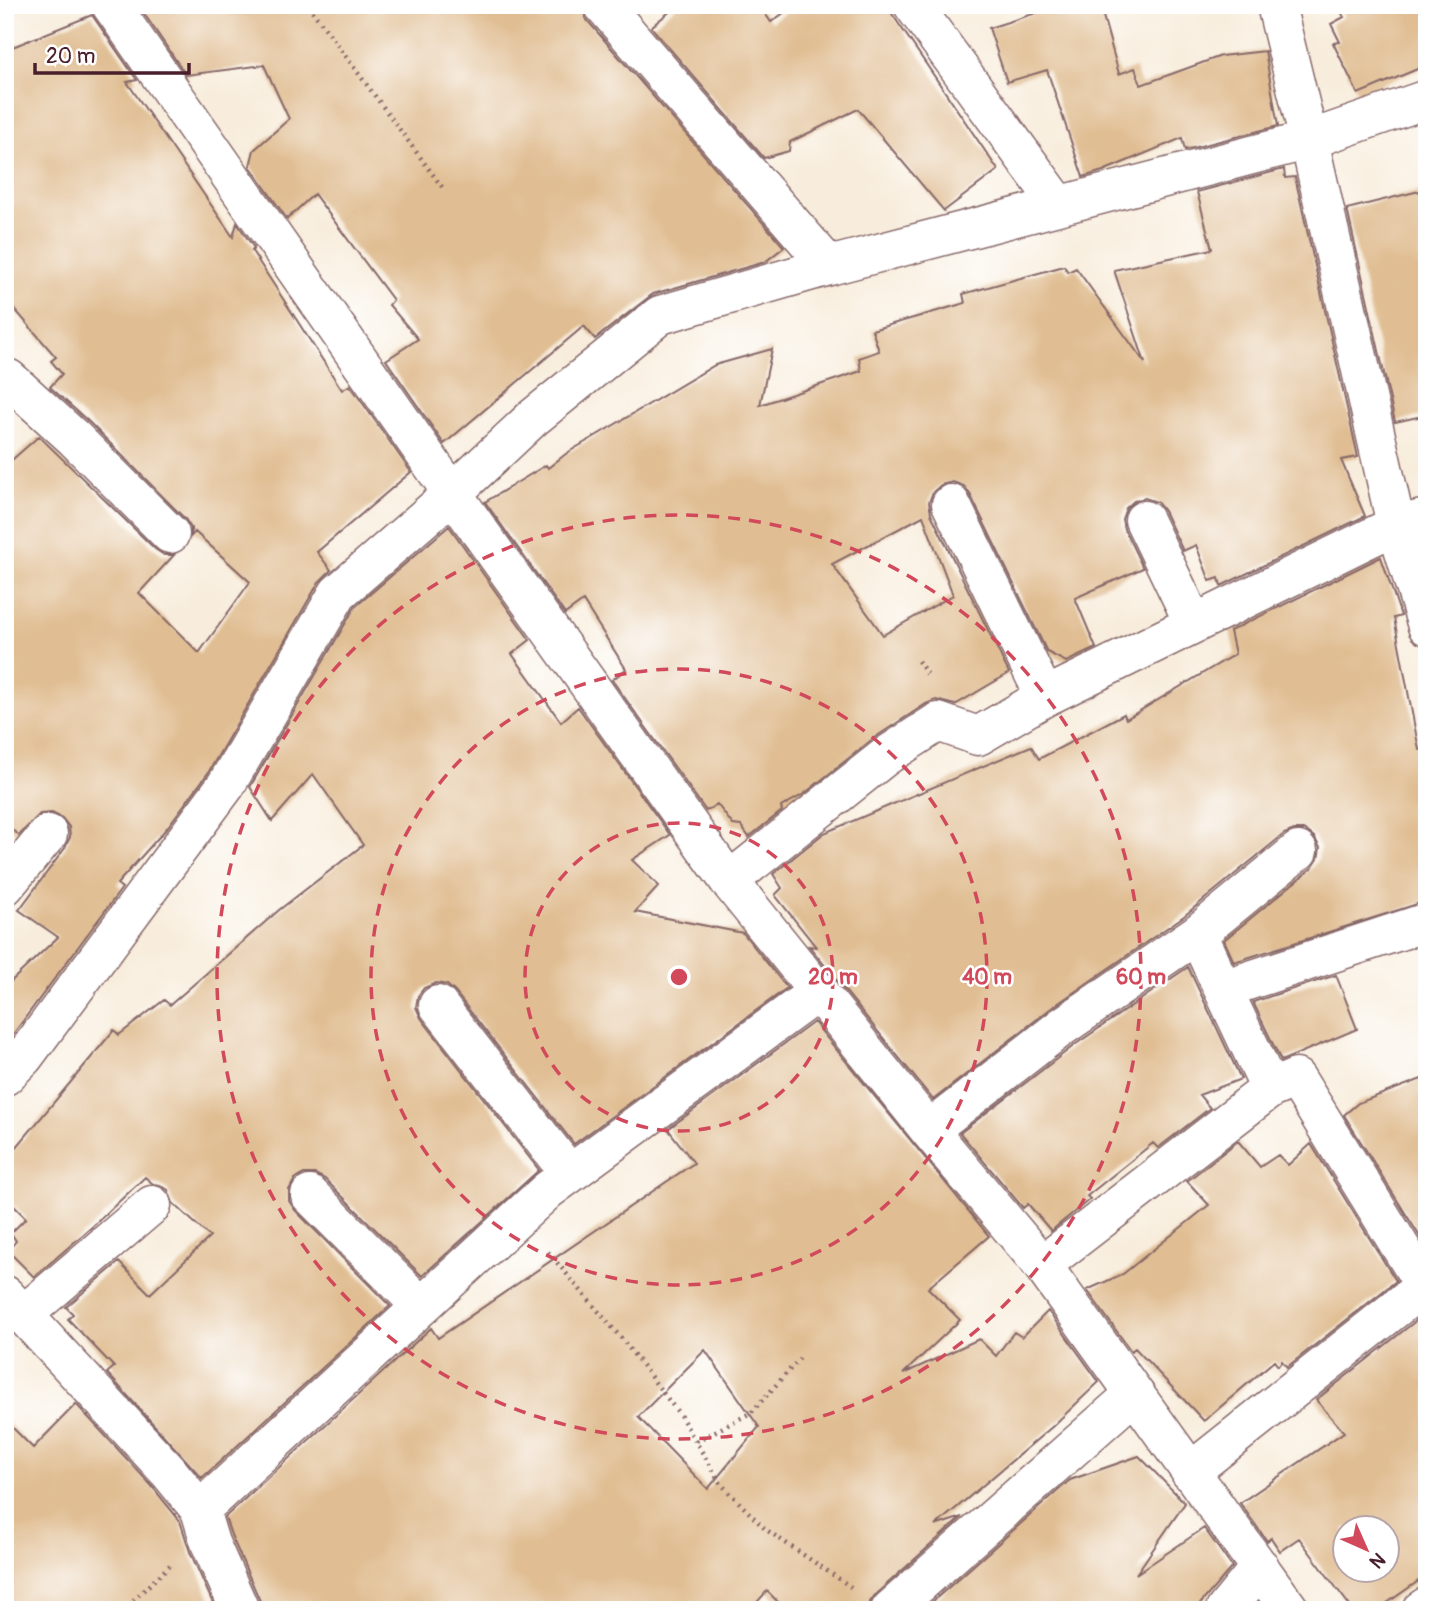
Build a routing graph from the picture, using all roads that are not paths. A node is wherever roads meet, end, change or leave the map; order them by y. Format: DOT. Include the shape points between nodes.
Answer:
graph roads {
  1 [pos="111,5"];
  2 [pos="603,5"];
  3 [pos="913,5"];
  4 [pos="1276,5"];
  5 [pos="1427,99"];
  6 [pos="1310,140"];
  7 [pos="1059,205"];
  8 [pos="829,266"];
  9 [pos="5,380"];
  10 [pos="453,493"];
  11 [pos="951,504"];
  12 [pos="1144,520"];
  13 [pos="1411,522"];
  14 [pos="170,534"];
  15 [pos="1194,624"];
  16 [pos="1427,626"];
  17 [pos="1045,697"];
  18 [pos="48,834"];
  19 [pos="1298,851"];
  20 [pos="729,881"];
  21 [pos="5,886"];
  22 [pos="1427,922"];
  23 [pos="1197,934"];
  24 [pos="1223,989"];
  25 [pos="819,991"];
  26 [pos="438,1005"];
  27 [pos="5,1076"];
  28 [pos="1270,1089"];
  29 [pos="929,1130"];
  30 [pos="569,1173"];
  31 [pos="310,1195"];
  32 [pos="152,1205"];
  33 [pos="1042,1265"];
  34 [pos="1425,1288"];
  35 [pos="15,1305"];
  36 [pos="421,1306"];
  37 [pos="1133,1395"];
  38 [pos="1190,1472"];
  39 [pos="203,1520"];
  40 [pos="1260,1567"];
  41 [pos="1427,1606"];
  42 [pos="240,1610"];
  43 [pos="890,1610"];
  44 [pos="1225,1610"];
  45 [pos="1290,1610"];
  46 [pos="1421,1610"];
  1 -- 10 [label="street"];
  2 -- 8 [label="street"];
  3 -- 7 [label="street"];
  4 -- 6 [label="street"];
  5 -- 6 [label="street"];
  6 -- 7 [label="street"];
  6 -- 13 [label="street"];
  7 -- 8 [label="street"];
  8 -- 10 [label="street" via="660,315 533,418"];
  9 -- 14 [label="street" via="64,430"];
  10 -- 20 [label="street"];
  10 -- 27 [label="street" via="338,593 226,785 24,1057"];
  11 -- 17 [label="street"];
  12 -- 15 [label="street"];
  13 -- 15 [label="street"];
  13 -- 16 [label="street"];
  15 -- 17 [label="street"];
  17 -- 20 [label="street" via="978,736 938,722 886,756"];
  18 -- 21 [label="street"];
  19 -- 23 [label="street"];
  20 -- 25 [label="street"];
  22 -- 24 [label="street"];
  23 -- 24 [label="street"];
  23 -- 29 [label="street" via="1063,1026"];
  24 -- 28 [label="street"];
  25 -- 29 [label="street"];
  25 -- 30 [label="street"];
  26 -- 30 [label="street"];
  28 -- 33 [label="street"];
  28 -- 34 [label="street" via="1296,1078"];
  29 -- 33 [label="street"];
  30 -- 36 [label="street"];
  31 -- 36 [label="street"];
  32 -- 35 [label="street"];
  33 -- 37 [label="street"];
  34 -- 38 [label="street"];
  35 -- 39 [label="street" via="169,1471"];
  36 -- 39 [label="street"];
  37 -- 38 [label="street"];
  37 -- 43 [label="street"];
  38 -- 40 [label="street"];
  39 -- 42 [label="street" via="209,1544"];
  40 -- 44 [label="street"];
  40 -- 45 [label="street"];
  41 -- 46 [label="street"];
}
